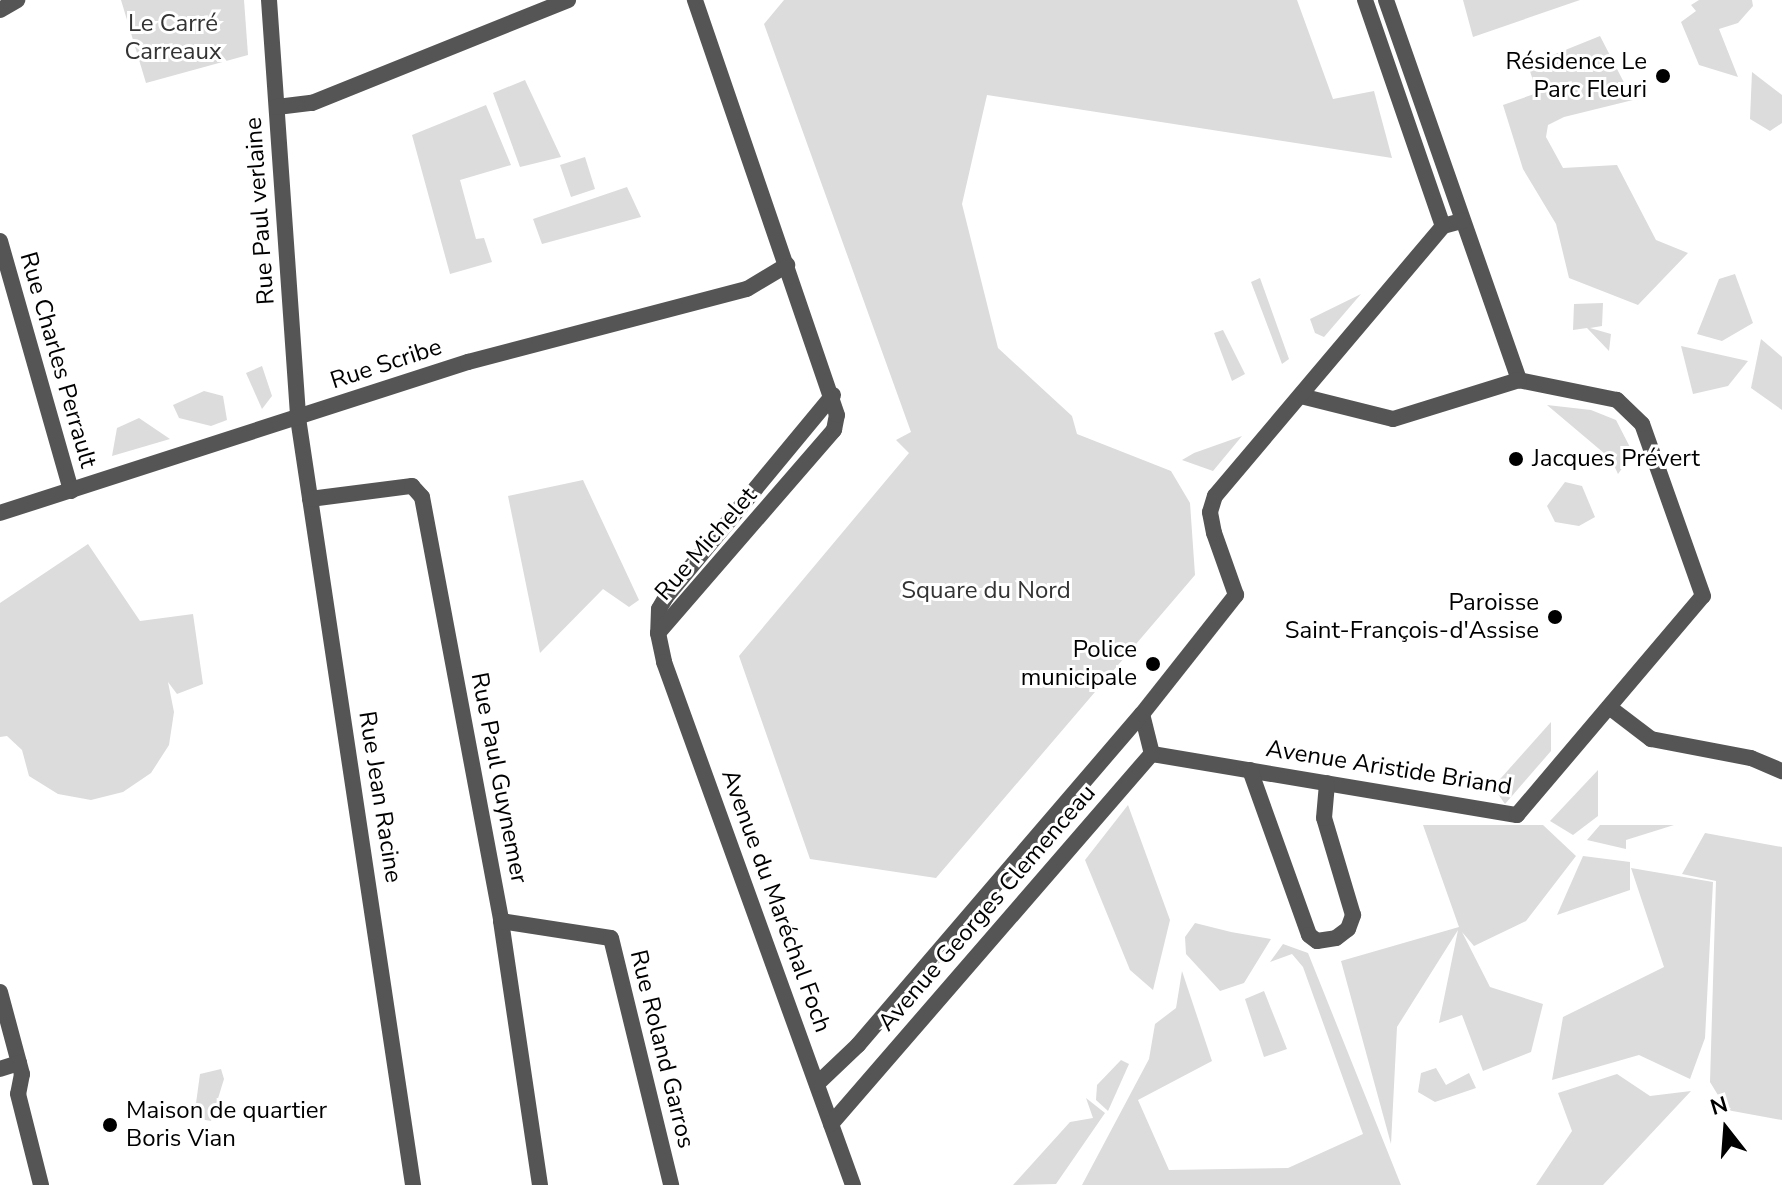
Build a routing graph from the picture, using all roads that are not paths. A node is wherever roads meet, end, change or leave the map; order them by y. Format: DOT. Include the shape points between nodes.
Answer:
graph roads {
  1 [pos="17,0"];
  2 [pos="269,0"];
  3 [pos="568,0"];
  4 [pos="695,0"];
  5 [pos="1365,0"];
  6 [pos="1386,0"];
  7 [pos="0,10"];
  8 [pos="277,107"];
  9 [pos="1462,221"];
  10 [pos="1443,226"];
  11 [pos="0,241"];
  12 [pos="787,265"];
  13 [pos="1519,380"];
  14 [pos="1301,396"];
  15 [pos="298,418"];
  16 [pos="71,491"];
  17 [pos="310,499"];
  18 [pos="0,513"];
  19 [pos="658,633"];
  20 [pos="1609,707"];
  21 [pos="1142,714"];
  22 [pos="1152,754"];
  23 [pos="1782,755"];
  24 [pos="1751,758"];
  25 [pos="1250,770"];
  26 [pos="1782,771"];
  27 [pos="1327,783"];
  28 [pos="501,921"];
  29 [pos="0,992"];
  30 [pos="19,1063"];
  31 [pos="0,1069"];
  32 [pos="817,1084"];
  33 [pos="831,1124"];
  34 [pos="41,1185"];
  35 [pos="413,1185"];
  36 [pos="540,1185"];
  37 [pos="671,1185"];
  38 [pos="853,1185"];
  1 -- 7 [label="street"];
  2 -- 8 [label="street, Rue Paul verlaine"];
  3 -- 8 [label="street" via="312,103"];
  4 -- 12 [label="street, Rue Michelet"];
  5 -- 10 [label="street"];
  6 -- 9 [label="street"];
  8 -- 15 [label="street, Rue Paul verlaine"];
  9 -- 10 [label="street"];
  9 -- 13 [label="street"];
  10 -- 14 [label="street"];
  11 -- 16 [label="street, Rue Charles Perrault"];
  12 -- 15 [label="street, Rue Scribe" via="747,289 468,362"];
  12 -- 19 [label="street, Rue Michelet" via="833,395 834,430"];
  13 -- 14 [label="street" via="1404,418"];
  13 -- 20 [label="street" via="1617,400 1631,409 1642,424 1703,596"];
  14 -- 21 [label="street, Avenue Georges Clemenceau" via="1215,496 1212,522 1236,595"];
  15 -- 16 [label="street, Rue Scribe"];
  15 -- 17 [label="street, Rue Jean Racine"];
  16 -- 18 [label="street, Rue Scribe"];
  17 -- 28 [label="street, Rue Paul Guynemer" via="412,486 422,497"];
  17 -- 35 [label="street, Rue Jean Racine"];
  19 -- 32 [label="street, Avenue du Maréchal Foch"];
  20 -- 24 [label="street" via="1651,739"];
  20 -- 27 [label="street, Avenue Aristide Briand" via="1517,815"];
  21 -- 22 [label="street"];
  21 -- 32 [label="street, Avenue Georges Clemenceau" via="858,1045"];
  22 -- 25 [label="street, Avenue Aristide Briand"];
  22 -- 33 [label="street, Avenue Georges Clemenceau"];
  23 -- 24 [label="street"];
  24 -- 26 [label="street"];
  25 -- 27 [label="street, Avenue Aristide Briand"];
  25 -- 27 [label="street" via="1309,935 1317,941 1336,938 1348,929 1353,915 1324,818"];
  28 -- 36 [label="street, Rue Paul Guynemer"];
  28 -- 37 [label="street, Rue Roland Garros" via="611,938"];
  29 -- 30 [label="street"];
  30 -- 31 [label="street"];
  30 -- 34 [label="street" via="18,1094"];
  32 -- 33 [label="street, Avenue du Maréchal Foch"];
  33 -- 38 [label="street, Avenue du Maréchal Foch"];
}
